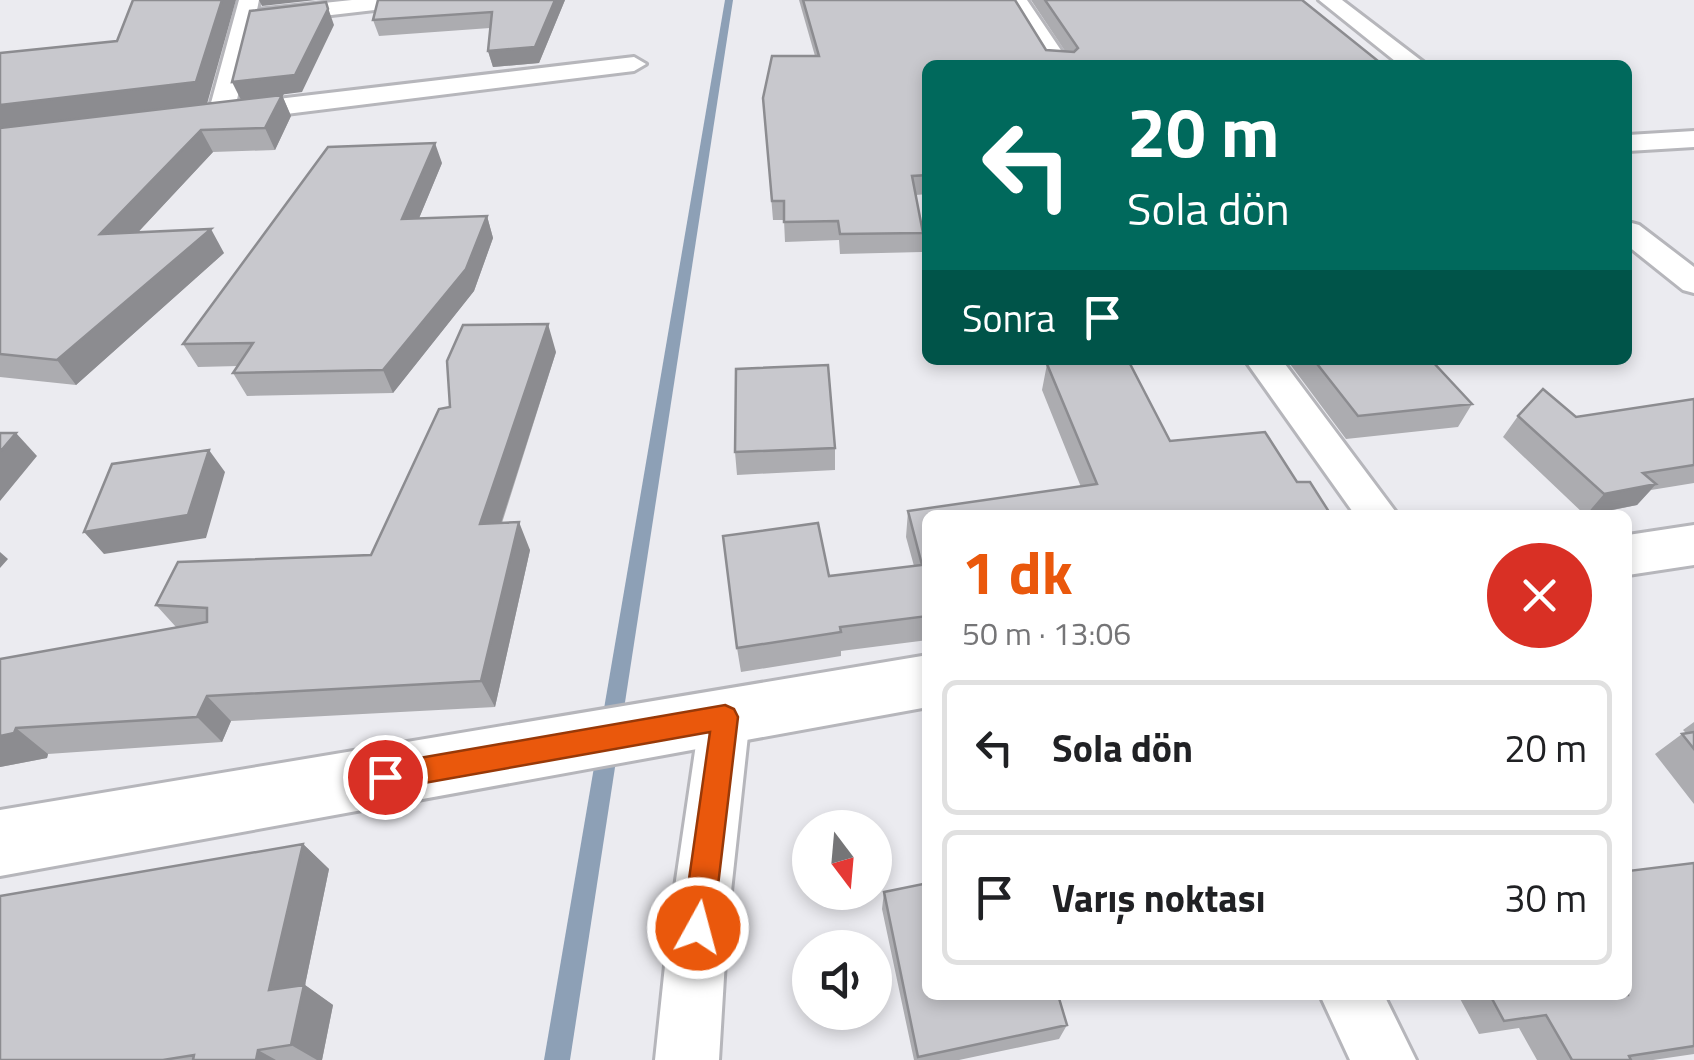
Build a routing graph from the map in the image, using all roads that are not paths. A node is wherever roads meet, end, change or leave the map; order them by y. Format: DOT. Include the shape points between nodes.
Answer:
graph roads {
  1 [pos="409,0"];
  2 [pos="1017,0"];
  3 [pos="1329,0"];
  4 [pos="248,9"];
  5 [pos="1055,60"];
  6 [pos="1408,60"];
  7 [pos="634,64"];
  8 [pos="1694,139"];
  9 [pos="1632,143"];
  10 [pos="1632,234"];
  11 [pos="1694,283"];
  12 [pos="1267,365"];
  13 [pos="1373,510"];
  14 [pos="1694,544"];
  15 [pos="1632,555"];
  16 [pos="922,682"];
  17 [pos="711,721"];
  18 [pos="0,843"];
  19 [pos="1353,1000"];
  20 [pos="687,1060"];
  21 [pos="1384,1060"];
  1 -- 4 [label="street"];
  2 -- 5 [label="street"];
  3 -- 6 [label="street"];
  4 -- 7 [label="street" via="211,115"];
  8 -- 9 [label="street"];
  10 -- 11 [label="street"];
  12 -- 13 [label="street"];
  14 -- 15 [label="street"];
  16 -- 17 [label="street"];
  17 -- 18 [label="street"];
  17 -- 20 [label="street"];
  19 -- 21 [label="street"];
}
